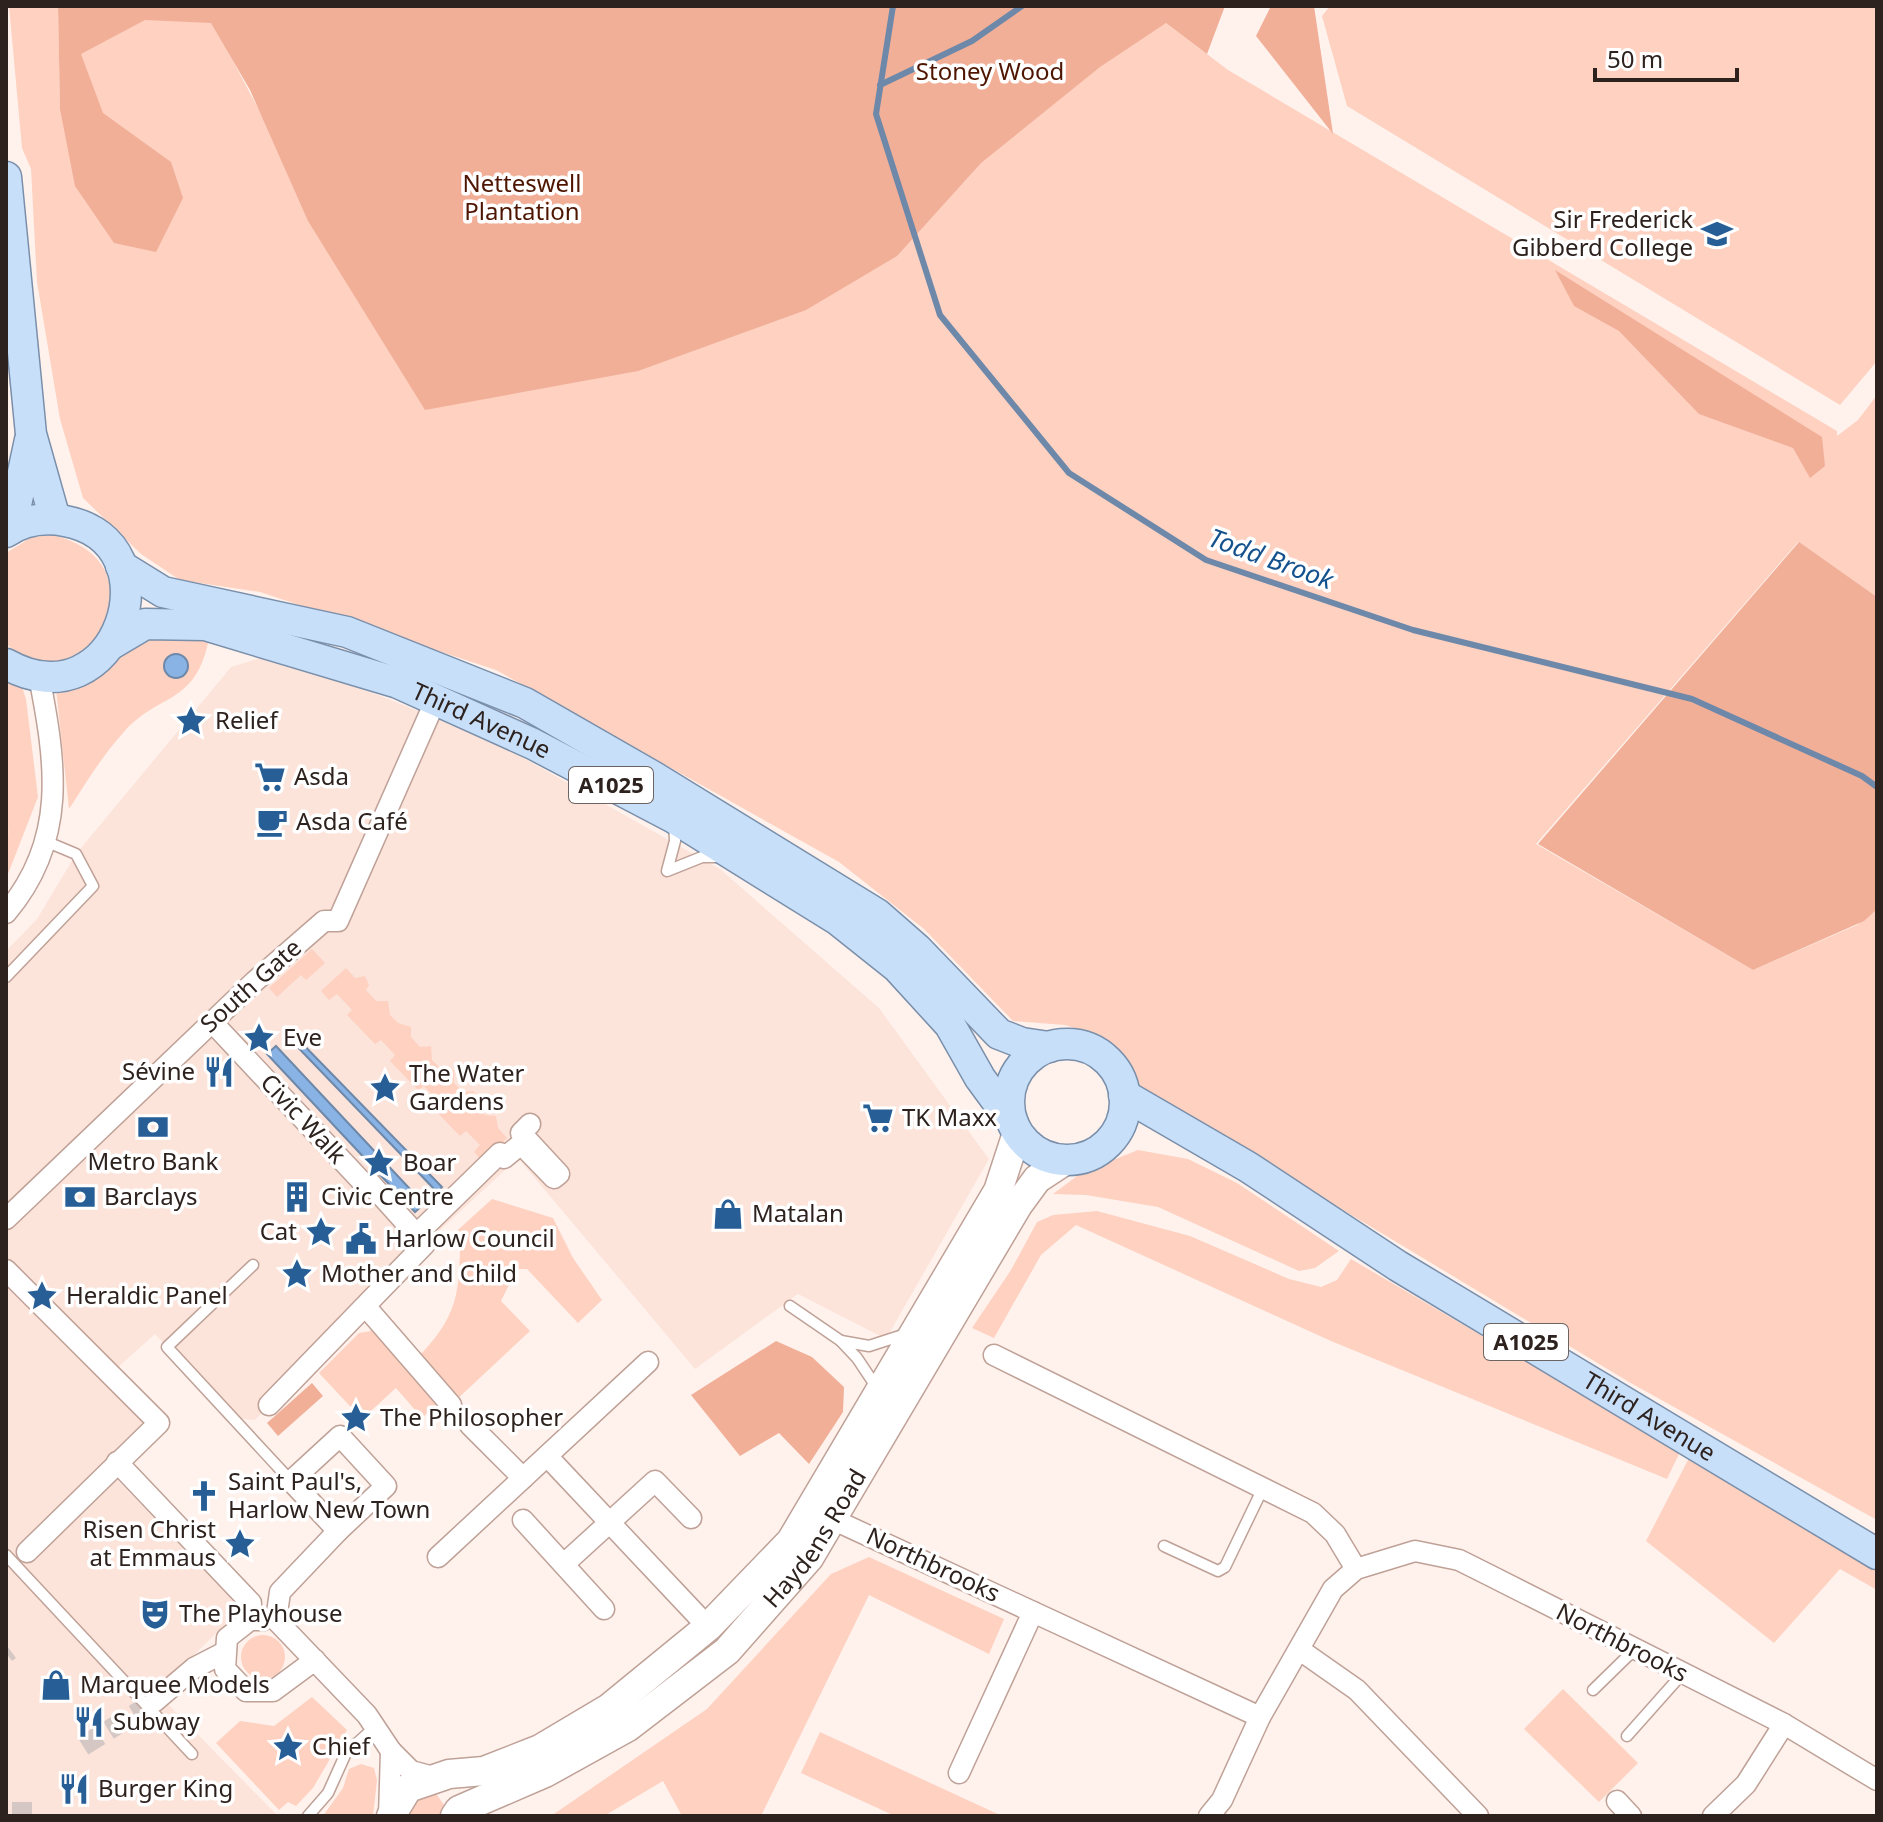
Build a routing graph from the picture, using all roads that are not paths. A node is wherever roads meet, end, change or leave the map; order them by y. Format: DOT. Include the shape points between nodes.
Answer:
graph roads {
  1 [pos="6,177"];
  2 [pos="31,434"];
  3 [pos="55,519"];
  4 [pos="9,530"];
  5 [pos="121,566"];
  6 [pos="113,643"];
  7 [pos="6,664"];
  8 [pos="39,676"];
  9 [pos="430,713"];
  10 [pos="674,818"];
  11 [pos="45,841"];
  12 [pos="738,856"];
  13 [pos="6,913"];
  14 [pos="6,977"];
  15 [pos="212,1022"];
  16 [pos="1049,1047"];
  17 [pos="1124,1095"];
  18 [pos="530,1124"];
  19 [pos="1015,1128"];
  20 [pos="1177,1129"];
  21 [pos="1114,1135"];
  22 [pos="1066,1160"];
  23 [pos="6,1219"];
  24 [pos="421,1239"];
  25 [pos="253,1265"];
  26 [pos="6,1270"];
  27 [pos="790,1306"];
  28 [pos="366,1307"];
  29 [pos="919,1326"];
  30 [pos="841,1341"];
  31 [pos="994,1355"];
  32 [pos="648,1362"];
  33 [pos="888,1398"];
  34 [pos="269,1405"];
  35 [pos="451,1405"];
  36 [pos="470,1425"];
  37 [pos="547,1456"];
  38 [pos="117,1462"];
  39 [pos="523,1478"];
  40 [pos="291,1481"];
  41 [pos="1263,1488"];
  42 [pos="822,1513"];
  43 [pos="691,1518"];
  44 [pos="523,1520"];
  45 [pos="610,1523"];
  46 [pos="338,1531"];
  47 [pos="1164,1546"];
  48 [pos="27,1552"];
  49 [pos="1877,1554"];
  50 [pos="6,1555"];
  51 [pos="438,1557"];
  52 [pos="564,1564"];
  53 [pos="1356,1569"];
  54 [pos="604,1609"];
  55 [pos="1033,1612"];
  56 [pos="250,1620"];
  57 [pos="276,1620"];
  58 [pos="708,1627"];
  59 [pos="1635,1649"];
  60 [pos="1300,1650"];
  61 [pos="225,1652"];
  62 [pos="315,1660"];
  63 [pos="1683,1673"];
  64 [pos="1593,1690"];
  65 [pos="154,1702"];
  66 [pos="1260,1717"];
  67 [pos="1784,1724"];
  68 [pos="375,1727"];
  69 [pos="1627,1736"];
  70 [pos="391,1751"];
  71 [pos="192,1754"];
  72 [pos="959,1773"];
  73 [pos="438,1778"];
  74 [pos="1877,1780"];
  75 [pos="1617,1801"];
  76 [pos="457,1813"];
  77 [pos="308,1816"];
  78 [pos="390,1816"];
  79 [pos="1209,1816"];
  80 [pos="1478,1816"];
  81 [pos="1631,1816"];
  82 [pos="1713,1816"];
  1 -- 2 [label="main road"];
  2 -- 3 [label="main road"];
  2 -- 4 [label="main road"];
  3 -- 4 [label="main road"];
  3 -- 5 [label="main road, Third Avenue" via="87,529"];
  5 -- 6 [label="main road" via="126,612"];
  5 -- 16 [label="main road, Third Avenue / A1025" via="163,592 347,632 525,703 877,914 999,1034"];
  6 -- 8 [label="main road, Third Avenue" via="76,672"];
  6 -- 10 [label="main road, Third Avenue / A1025" via="145,624 205,625 398,683 533,744"];
  7 -- 8 [label="main road"];
  8 -- 11 [label="street" via="54,767 54,808"];
  9 -- 15 [label="street, South Gate" via="338,921 324,921"];
  10 -- 12 [label="main road, Third Avenue / A1025"];
  10 -- 12 [label="lane" via="675,841 667,871 702,857"];
  11 -- 13 [label="street" via="34,870"];
  11 -- 14 [label="lane" via="76,854 93,886"];
  12 -- 19 [label="main road, Third Avenue / A1025" via="838,920 897,967 950,1025"];
  15 -- 23 [label="street, South Gate"];
  15 -- 24 [label="street, Civic Walk"];
  16 -- 17 [label="main road, A1025" via="1066,1044 1098,1053 1120,1079"];
  16 -- 19 [label="main road" via="1019,1069 1011,1086"];
  17 -- 20 [label="main road, Third Avenue / A1025"];
  17 -- 21 [label="main road"];
  18 -- 24 [label="street" via="521,1133 559,1174 554,1178 521,1144 504,1158 500,1153"];
  19 -- 22 [label="main road, A1025" via="1035,1151"];
  19 -- 29 [label="street, Haydens Road" via="998,1191"];
  20 -- 21 [label="main road"];
  20 -- 49 [label="main road, Third Avenue / A1025" via="1248,1167 1398,1266"];
  21 -- 22 [label="main road" via="1085,1158"];
  22 -- 33 [label="street, Haydens Road" via="1037,1179"];
  24 -- 28 [label="street"];
  25 -- 40 [label="lane" via="167,1347"];
  26 -- 38 [label="street" via="159,1423"];
  27 -- 30 [label="lane"];
  28 -- 34 [label="street"];
  28 -- 35 [label="street"];
  29 -- 30 [label="lane" via="869,1346"];
  29 -- 33 [label="street, Haydens Road"];
  30 -- 33 [label="lane"];
  31 -- 41 [label="street"];
  32 -- 37 [label="street"];
  33 -- 42 [label="street, Haydens Road"];
  36 -- 39 [label="street"];
  37 -- 39 [label="street"];
  37 -- 45 [label="street"];
  38 -- 48 [label="street"];
  38 -- 56 [label="street" via="251,1603"];
  39 -- 51 [label="street"];
  40 -- 46 [label="street"];
  40 -- 46 [label="street" via="340,1436 386,1486"];
  41 -- 47 [label="lane" via="1225,1567 1218,1571"];
  41 -- 53 [label="street" via="1313,1513 1335,1534"];
  42 -- 55 [label="street, Northbrooks"];
  42 -- 58 [label="street, Haydens Road"];
  42 -- 76 [label="street, Haydens Road" via="809,1558 727,1651 628,1727"];
  43 -- 45 [label="street" via="655,1481"];
  44 -- 52 [label="street"];
  45 -- 52 [label="street"];
  45 -- 58 [label="street"];
  46 -- 57 [label="street" via="280,1592"];
  50 -- 71 [label="lane"];
  52 -- 54 [label="street"];
  53 -- 59 [label="street, Northbrooks" via="1415,1551 1459,1560"];
  53 -- 60 [label="street, Northbrooks" via="1333,1589"];
  55 -- 66 [label="street, Northbrooks"];
  55 -- 72 [label="street"];
  56 -- 57 [label="street"];
  56 -- 61 [label="street" via="227,1638"];
  57 -- 62 [label="street"];
  58 -- 73 [label="street, Haydens Road" via="609,1708 540,1749 484,1771"];
  59 -- 63 [label="street, Northbrooks"];
  59 -- 64 [label="lane"];
  60 -- 66 [label="street, Northbrooks"];
  60 -- 80 [label="street" via="1357,1690"];
  61 -- 62 [label="street" via="225,1669 246,1691 273,1691"];
  61 -- 65 [label="street" via="194,1668"];
  62 -- 68 [label="street"];
  63 -- 67 [label="street, Northbrooks"];
  63 -- 69 [label="lane"];
  66 -- 79 [label="street, Northbrooks" via="1222,1800"];
  67 -- 74 [label="street, Northbrooks"];
  67 -- 82 [label="street" via="1746,1784"];
  68 -- 70 [label="street"];
  68 -- 77 [label="lane" via="346,1753 328,1793"];
  70 -- 73 [label="street" via="411,1771"];
  70 -- 78 [label="street"];
  73 -- 76 [label="street, Haydens Road" via="452,1791"];
  73 -- 78 [label="street, Haydens Road" via="408,1788"];
  75 -- 81 [label="street"];
}
